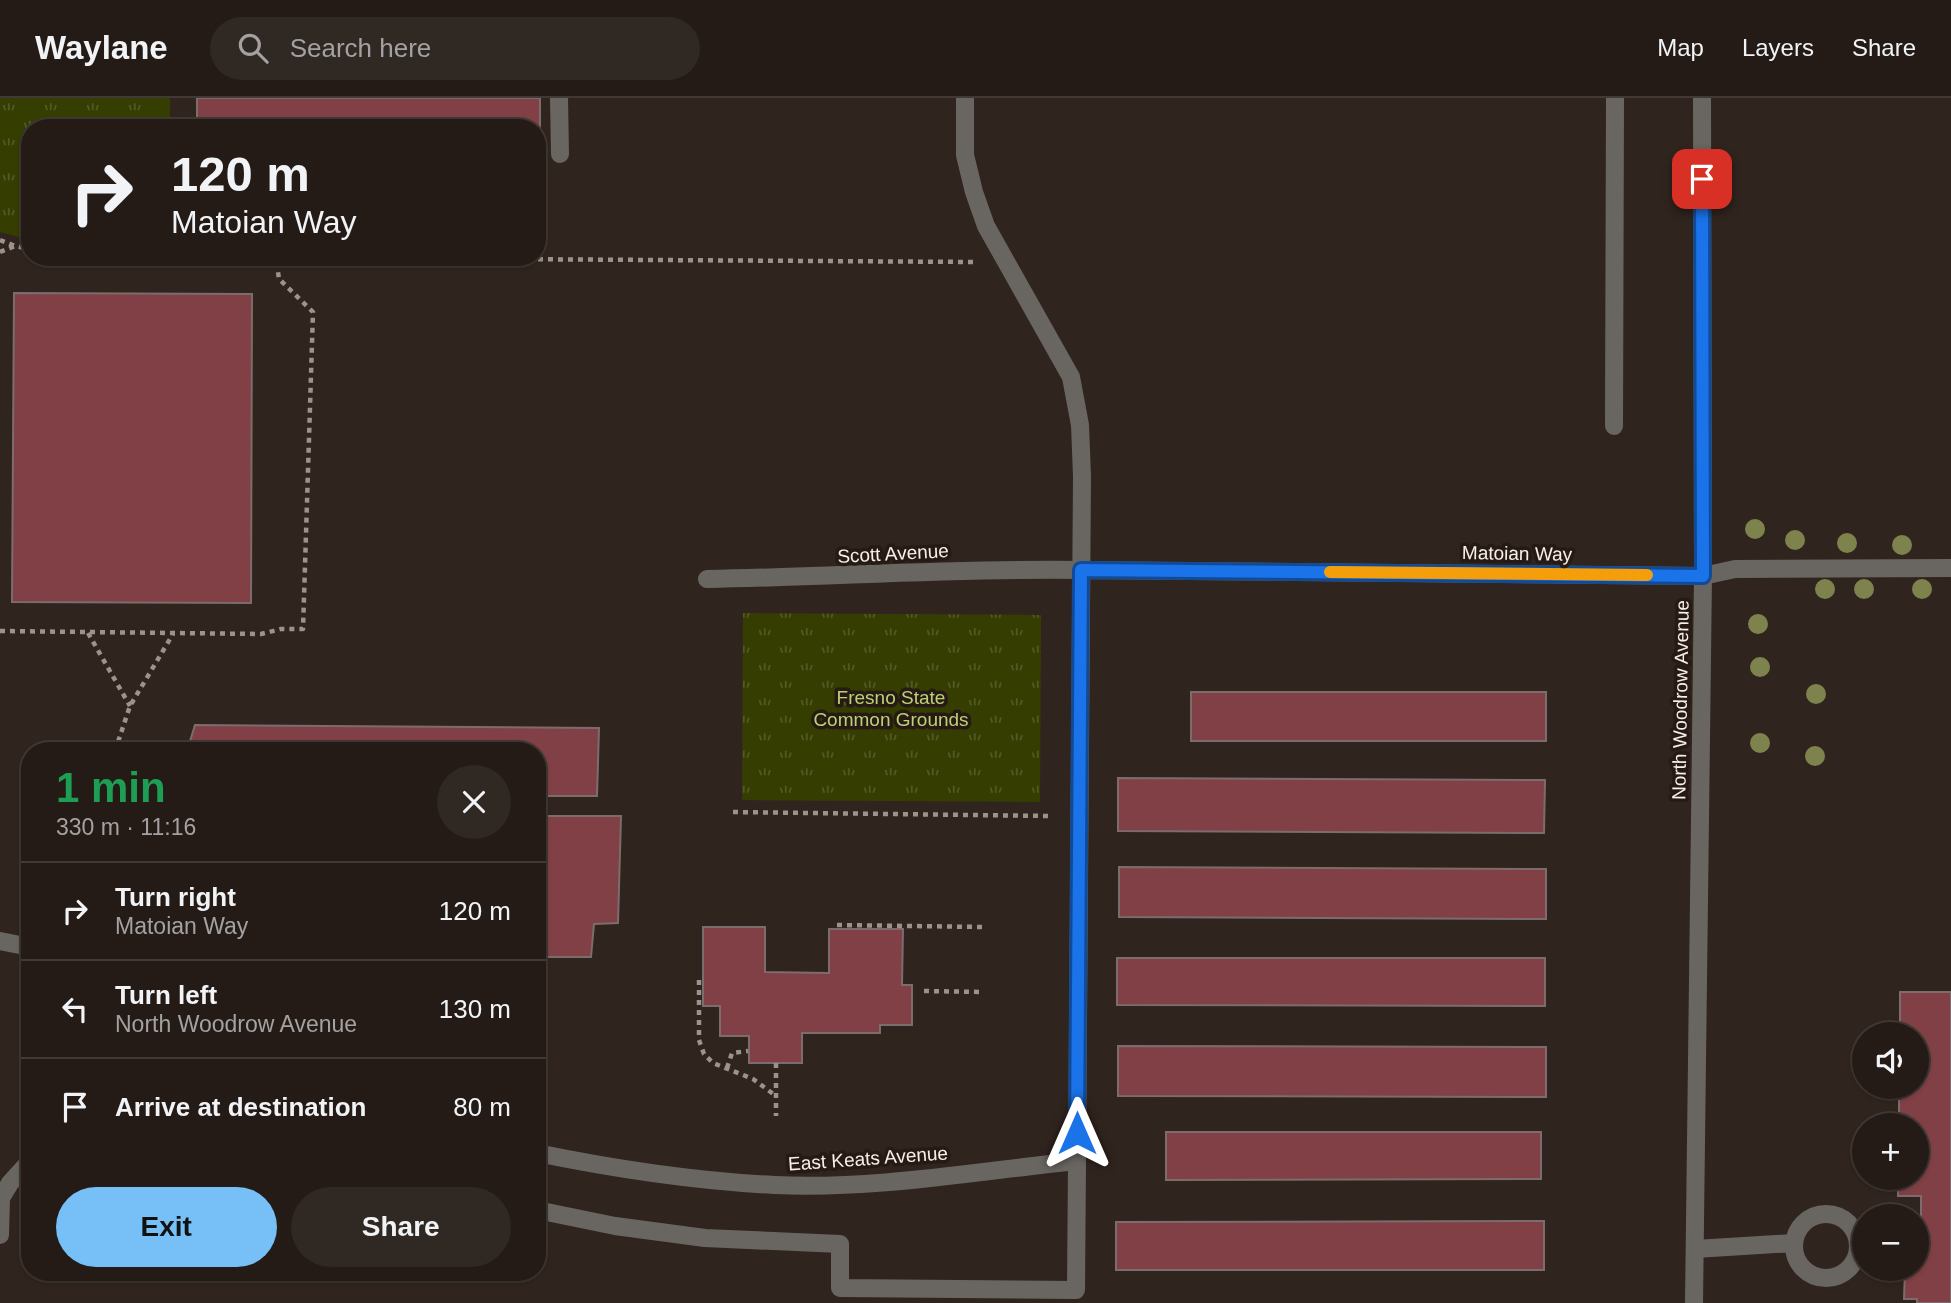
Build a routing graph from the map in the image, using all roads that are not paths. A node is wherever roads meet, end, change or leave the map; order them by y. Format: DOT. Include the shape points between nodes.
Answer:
graph roads {
  1 [pos="559,98"];
  2 [pos="965,98"];
  3 [pos="1615,98"];
  4 [pos="1702,98"];
  5 [pos="560,154"];
  6 [pos="1614,426"];
  7 [pos="1951,568"];
  8 [pos="1081,570"];
  9 [pos="1703,576"];
  10 [pos="707,579"];
  11 [pos="0,941"];
  12 [pos="21,945"];
  13 [pos="546,1155"];
  14 [pos="1077,1161"];
  15 [pos="21,1171"];
  16 [pos="546,1212"];
  17 [pos="0,1235"];
  18 [pos="1794,1243"];
  19 [pos="1695,1249"];
  20 [pos="1694,1303"];
  1 -- 5 [label="street"];
  2 -- 8 [label="street" via="965,155 986,226 1064,362 1076,395 1082,476"];
  3 -- 6 [label="street"];
  4 -- 9 [label="street, North Woodrow Avenue"];
  7 -- 9 [label="street, Matoian Way" via="1735,569"];
  8 -- 9 [label="street, Matoian Way"];
  8 -- 10 [label="street, Scott Avenue" via="976,569"];
  8 -- 14 [label="street"];
  9 -- 19 [label="street, North Woodrow Avenue"];
  11 -- 12 [label="street"];
  13 -- 14 [label="street, East Keats Avenue" via="611,1168 776,1185 850,1184"];
  14 -- 16 [label="street" via="1076,1290 840,1288 840,1244 705,1238"];
  15 -- 17 [label="street" via="1,1198"];
  18 -- 19 [label="street"];
  19 -- 20 [label="street, North Woodrow Avenue"];
}
